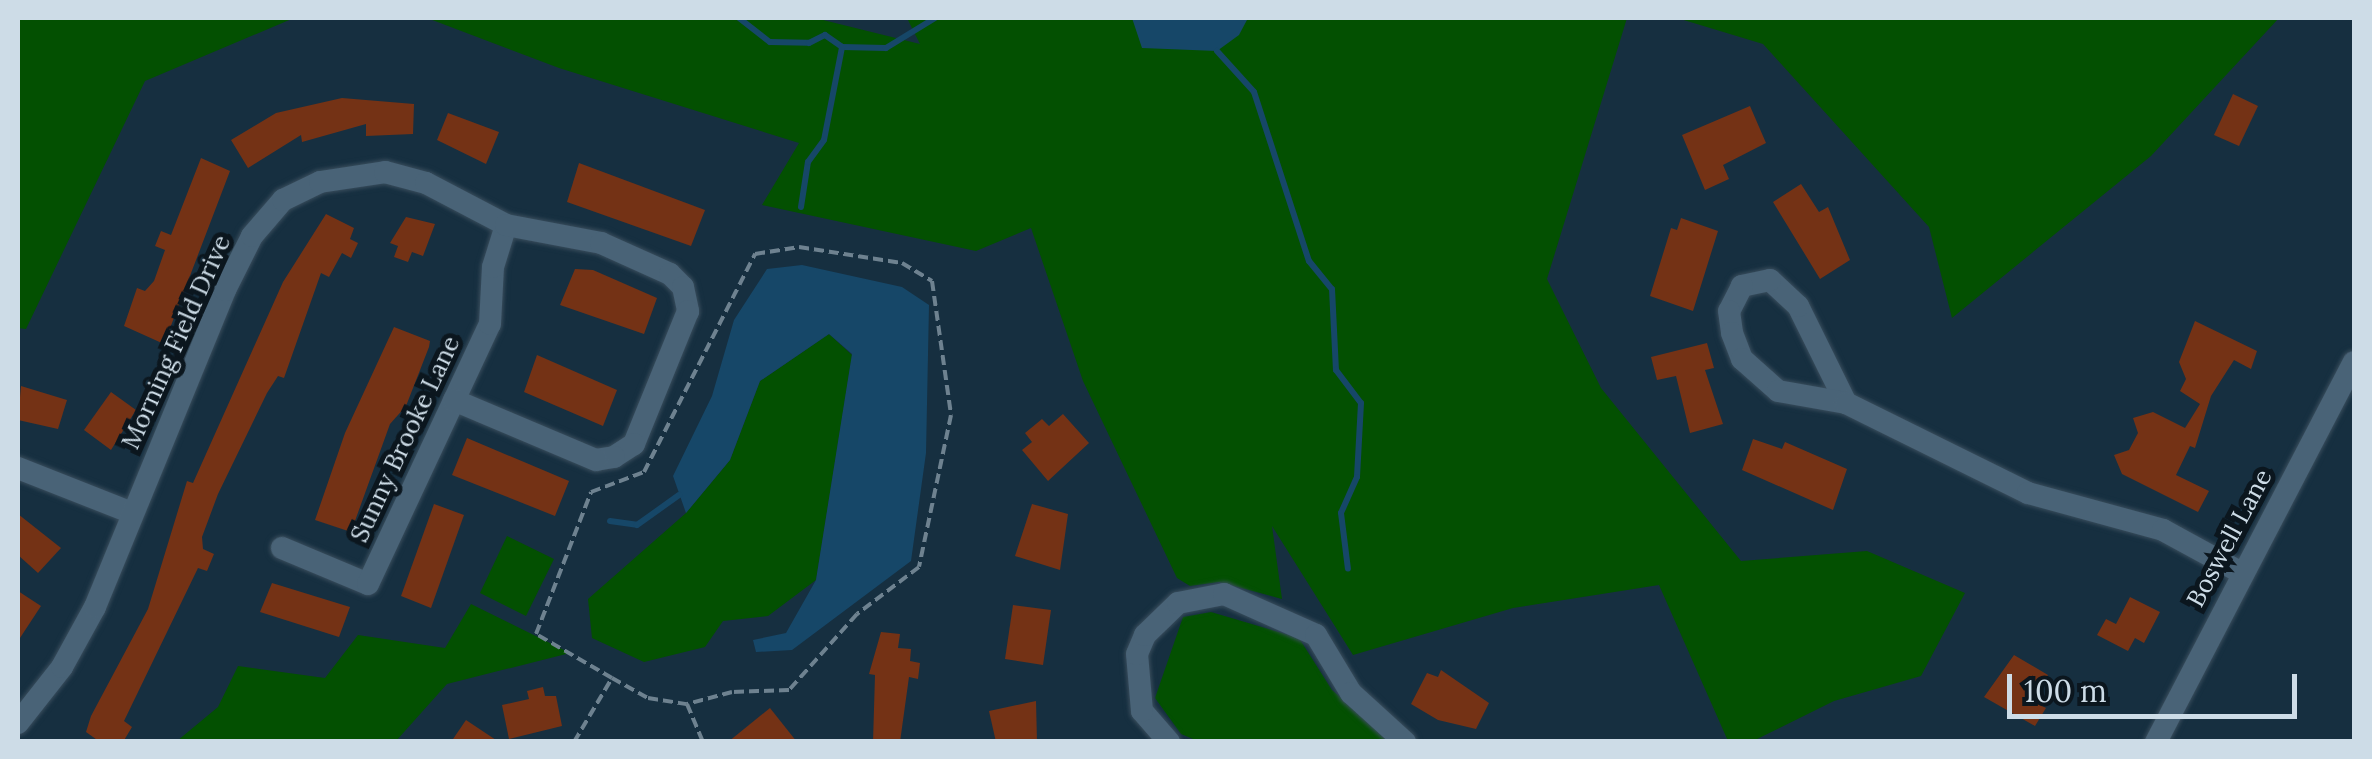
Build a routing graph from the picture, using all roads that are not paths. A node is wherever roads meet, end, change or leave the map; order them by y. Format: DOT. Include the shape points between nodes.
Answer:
graph roads {
  1 [pos="506,225"];
  2 [pos="2354,362"];
  3 [pos="454,400"];
  4 [pos="1846,404"];
  5 [pos="18,468"];
  6 [pos="132,513"];
  7 [pos="282,548"];
  8 [pos="2242,573"];
  9 [pos="18,723"];
  10 [pos="1169,742"];
  11 [pos="1405,742"];
  12 [pos="2156,742"];
  1 -- 3 [label="street, Sunny Brooke Lane" via="493,267 490,324"];
  1 -- 3 [label="street, Morning Field Drive" via="601,243 670,274 683,287 688,311 634,444 614,456 596,460"];
  1 -- 6 [label="street, Morning Field Drive" via="426,183 385,172 320,182 283,200 252,236 225,290"];
  2 -- 8 [label="street, Boswell Lane"];
  3 -- 7 [label="street, Sunny Brooke Lane" via="368,584"];
  4 -- 4 [label="street" via="1778,391 1757,377 1732,333 1728,311 1742,286 1770,280 1798,306"];
  4 -- 8 [label="street" via="2028,493 2164,530"];
  5 -- 6 [label="street"];
  6 -- 9 [label="street, Morning Field Drive" via="62,667"];
  8 -- 12 [label="street, Boswell Lane"];
  10 -- 11 [label="street" via="1142,710 1137,654 1144,635 1178,603 1224,594 1316,635 1351,693"];
}
